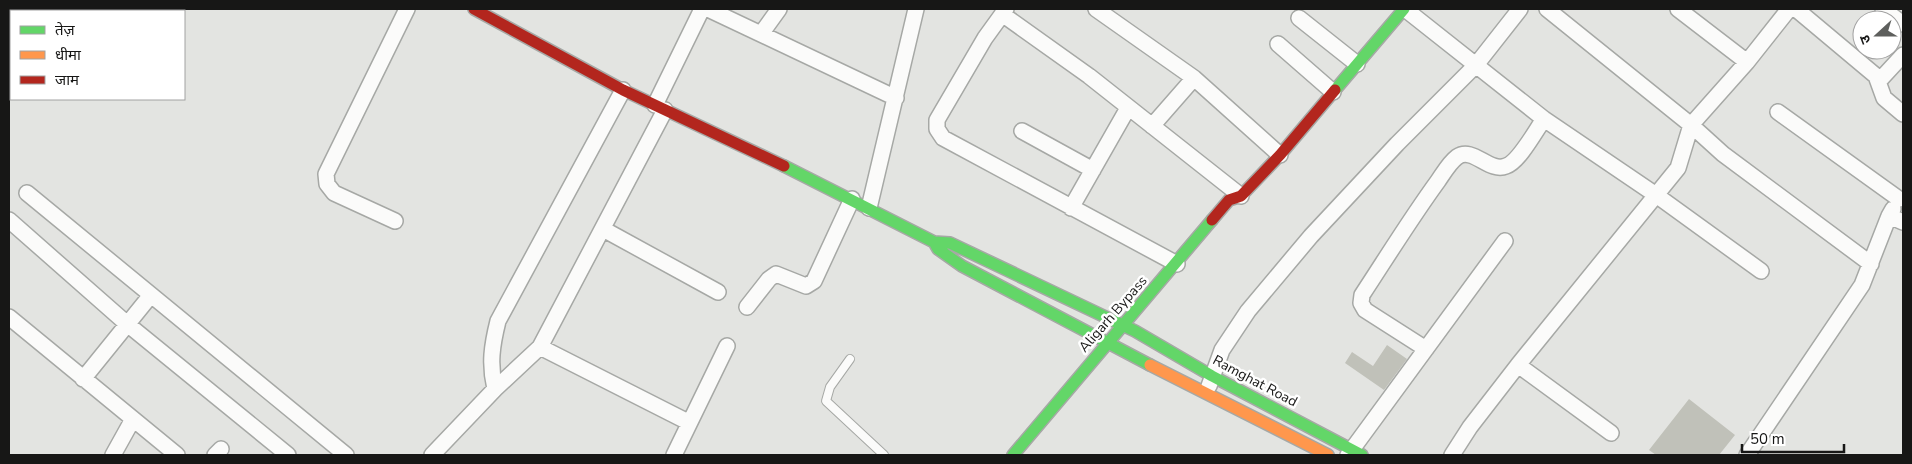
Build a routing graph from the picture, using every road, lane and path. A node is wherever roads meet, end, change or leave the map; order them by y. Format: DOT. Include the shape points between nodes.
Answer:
graph roads {
  1 [pos="407,9"];
  2 [pos="474,9"];
  3 [pos="702,9"];
  4 [pos="708,9"];
  5 [pos="779,9"];
  6 [pos="1096,9"];
  7 [pos="1520,9"];
  8 [pos="1547,9"];
  9 [pos="1678,9"];
  10 [pos="1789,9"];
  11 [pos="1796,9"];
  12 [pos="1883,9"];
  13 [pos="911,11"];
  14 [pos="1004,12"];
  15 [pos="1412,15"];
  16 [pos="1299,18"];
  17 [pos="1903,24"];
  18 [pos="761,34"];
  19 [pos="1278,44"];
  20 [pos="1903,54"];
  21 [pos="1747,62"];
  22 [pos="1357,64"];
  23 [pos="1476,65"];
  24 [pos="1194,78"];
  25 [pos="1879,81"];
  26 [pos="623,90"];
  27 [pos="1333,92"];
  28 [pos="896,98"];
  29 [pos="660,108"];
  30 [pos="1128,108"];
  31 [pos="1778,112"];
  32 [pos="1903,114"];
  33 [pos="1544,119"];
  34 [pos="1691,125"];
  35 [pos="1152,126"];
  36 [pos="1022,131"];
  37 [pos="1280,155"];
  38 [pos="1093,170"];
  39 [pos="27,194"];
  40 [pos="1656,195"];
  41 [pos="1901,196"];
  42 [pos="852,199"];
  43 [pos="1240,201"];
  44 [pos="869,208"];
  45 [pos="1072,208"];
  46 [pos="1889,216"];
  47 [pos="9,220"];
  48 [pos="395,220"];
  49 [pos="1903,222"];
  50 [pos="604,229"];
  51 [pos="1505,241"];
  52 [pos="934,242"];
  53 [pos="1871,264"];
  54 [pos="1183,268"];
  55 [pos="1761,271"];
  56 [pos="718,292"];
  57 [pos="151,295"];
  58 [pos="746,307"];
  59 [pos="9,317"];
  60 [pos="126,323"];
  61 [pos="1123,325"];
  62 [pos="1138,327"];
  63 [pos="1108,341"];
  64 [pos="726,346"];
  65 [pos="540,347"];
  66 [pos="1120,347"];
  67 [pos="1426,349"];
  68 [pos="850,359"];
  69 [pos="1518,365"];
  70 [pos="1096,376"];
  71 [pos="1212,376"];
  72 [pos="83,379"];
  73 [pos="495,389"];
  74 [pos="1205,394"];
  75 [pos="133,419"];
  76 [pos="688,422"];
  77 [pos="1611,433"];
  78 [pos="1354,453"];
  79 [pos="112,455"];
  80 [pos="177,455"];
  81 [pos="288,455"];
  82 [pos="346,455"];
  83 [pos="432,455"];
  84 [pos="674,455"];
  85 [pos="884,455"];
  86 [pos="1013,455"];
  87 [pos="1328,455"];
  88 [pos="1452,455"];
  89 [pos="1747,455"];
  1 -- 48 [label="street" via="326,174 327,184 334,193"];
  2 -- 26 [label="main road"];
  3 -- 29 [label="street"];
  4 -- 18 [label="street"];
  5 -- 18 [label="street"];
  6 -- 24 [label="street"];
  7 -- 23 [label="street"];
  8 -- 34 [label="street"];
  9 -- 21 [label="street"];
  10 -- 21 [label="street"];
  11 -- 25 [label="street"];
  12 -- 17 [label="street"];
  13 -- 28 [label="street"];
  14 -- 30 [label="street"];
  14 -- 45 [label="street" via="937,120 937,129 943,138"];
  15 -- 22 [label="main road, Aligarh Bypass"];
  15 -- 23 [label="street"];
  16 -- 22 [label="street"];
  18 -- 28 [label="street"];
  19 -- 27 [label="street"];
  20 -- 25 [label="street"];
  21 -- 34 [label="street"];
  22 -- 27 [label="main road, Aligarh Bypass"];
  23 -- 33 [label="street"];
  23 -- 71 [label="street" via="1396,144 1311,236 1248,311 1222,350"];
  24 -- 35 [label="street"];
  24 -- 37 [label="street"];
  25 -- 32 [label="street" via="1884,98"];
  26 -- 29 [label="main road"];
  26 -- 73 [label="street" via="498,321 492,348 491,372"];
  27 -- 37 [label="main road, Aligarh Bypass"];
  28 -- 44 [label="street"];
  29 -- 42 [label="main road"];
  29 -- 50 [label="street"];
  30 -- 35 [label="street"];
  30 -- 38 [label="street"];
  31 -- 41 [label="street"];
  33 -- 40 [label="street"];
  33 -- 67 [label="street" via="1514,161 1506,167 1496,167 1470,155 1456,158 1362,295 1361,303 1365,310"];
  34 -- 40 [label="street" via="1678,168"];
  34 -- 53 [label="street" via="1723,154"];
  35 -- 43 [label="street"];
  36 -- 38 [label="street"];
  37 -- 43 [label="main road, Aligarh Bypass"];
  38 -- 45 [label="street"];
  39 -- 57 [label="street"];
  40 -- 55 [label="street"];
  40 -- 69 [label="street"];
  41 -- 46 [label="street"];
  42 -- 44 [label="main road"];
  42 -- 58 [label="street" via="814,281 806,286 776,274"];
  43 -- 54 [label="main road, Aligarh Bypass" via="1229,200"];
  44 -- 52 [label="main road"];
  45 -- 54 [label="street"];
  46 -- 49 [label="street"];
  46 -- 53 [label="street"];
  47 -- 60 [label="street"];
  50 -- 56 [label="street"];
  50 -- 65 [label="street"];
  51 -- 67 [label="street"];
  52 -- 61 [label="main road, Ramghat Road" via="942,241 964,249"];
  52 -- 63 [label="main road" via="938,249 962,266"];
  53 -- 89 [label="street" via="1862,285"];
  54 -- 61 [label="main road, Aligarh Bypass"];
  57 -- 60 [label="street"];
  57 -- 82 [label="street"];
  59 -- 72 [label="street"];
  60 -- 72 [label="street"];
  60 -- 81 [label="street"];
  61 -- 62 [label="main road, Ramghat Road"];
  61 -- 63 [label="main road, Aligarh Bypass"];
  62 -- 66 [label="main road, Aligarh Bypass"];
  62 -- 71 [label="main road, Ramghat Road"];
  63 -- 66 [label="main road"];
  63 -- 86 [label="main road, Aligarh Bypass"];
  64 -- 76 [label="street"];
  65 -- 73 [label="street"];
  65 -- 76 [label="street"];
  66 -- 70 [label="main road, Aligarh Bypass"];
  66 -- 74 [label="main road"];
  67 -- 78 [label="street"];
  68 -- 85 [label="lane" via="830,387 826,401"];
  69 -- 77 [label="street"];
  69 -- 88 [label="street"];
  71 -- 74 [label="street"];
  71 -- 78 [label="main road, Ramghat Road"];
  72 -- 75 [label="street"];
  73 -- 83 [label="street"];
  74 -- 87 [label="main road" via="1304,447"];
  75 -- 79 [label="street"];
  75 -- 80 [label="street"];
  76 -- 84 [label="street"];
}
